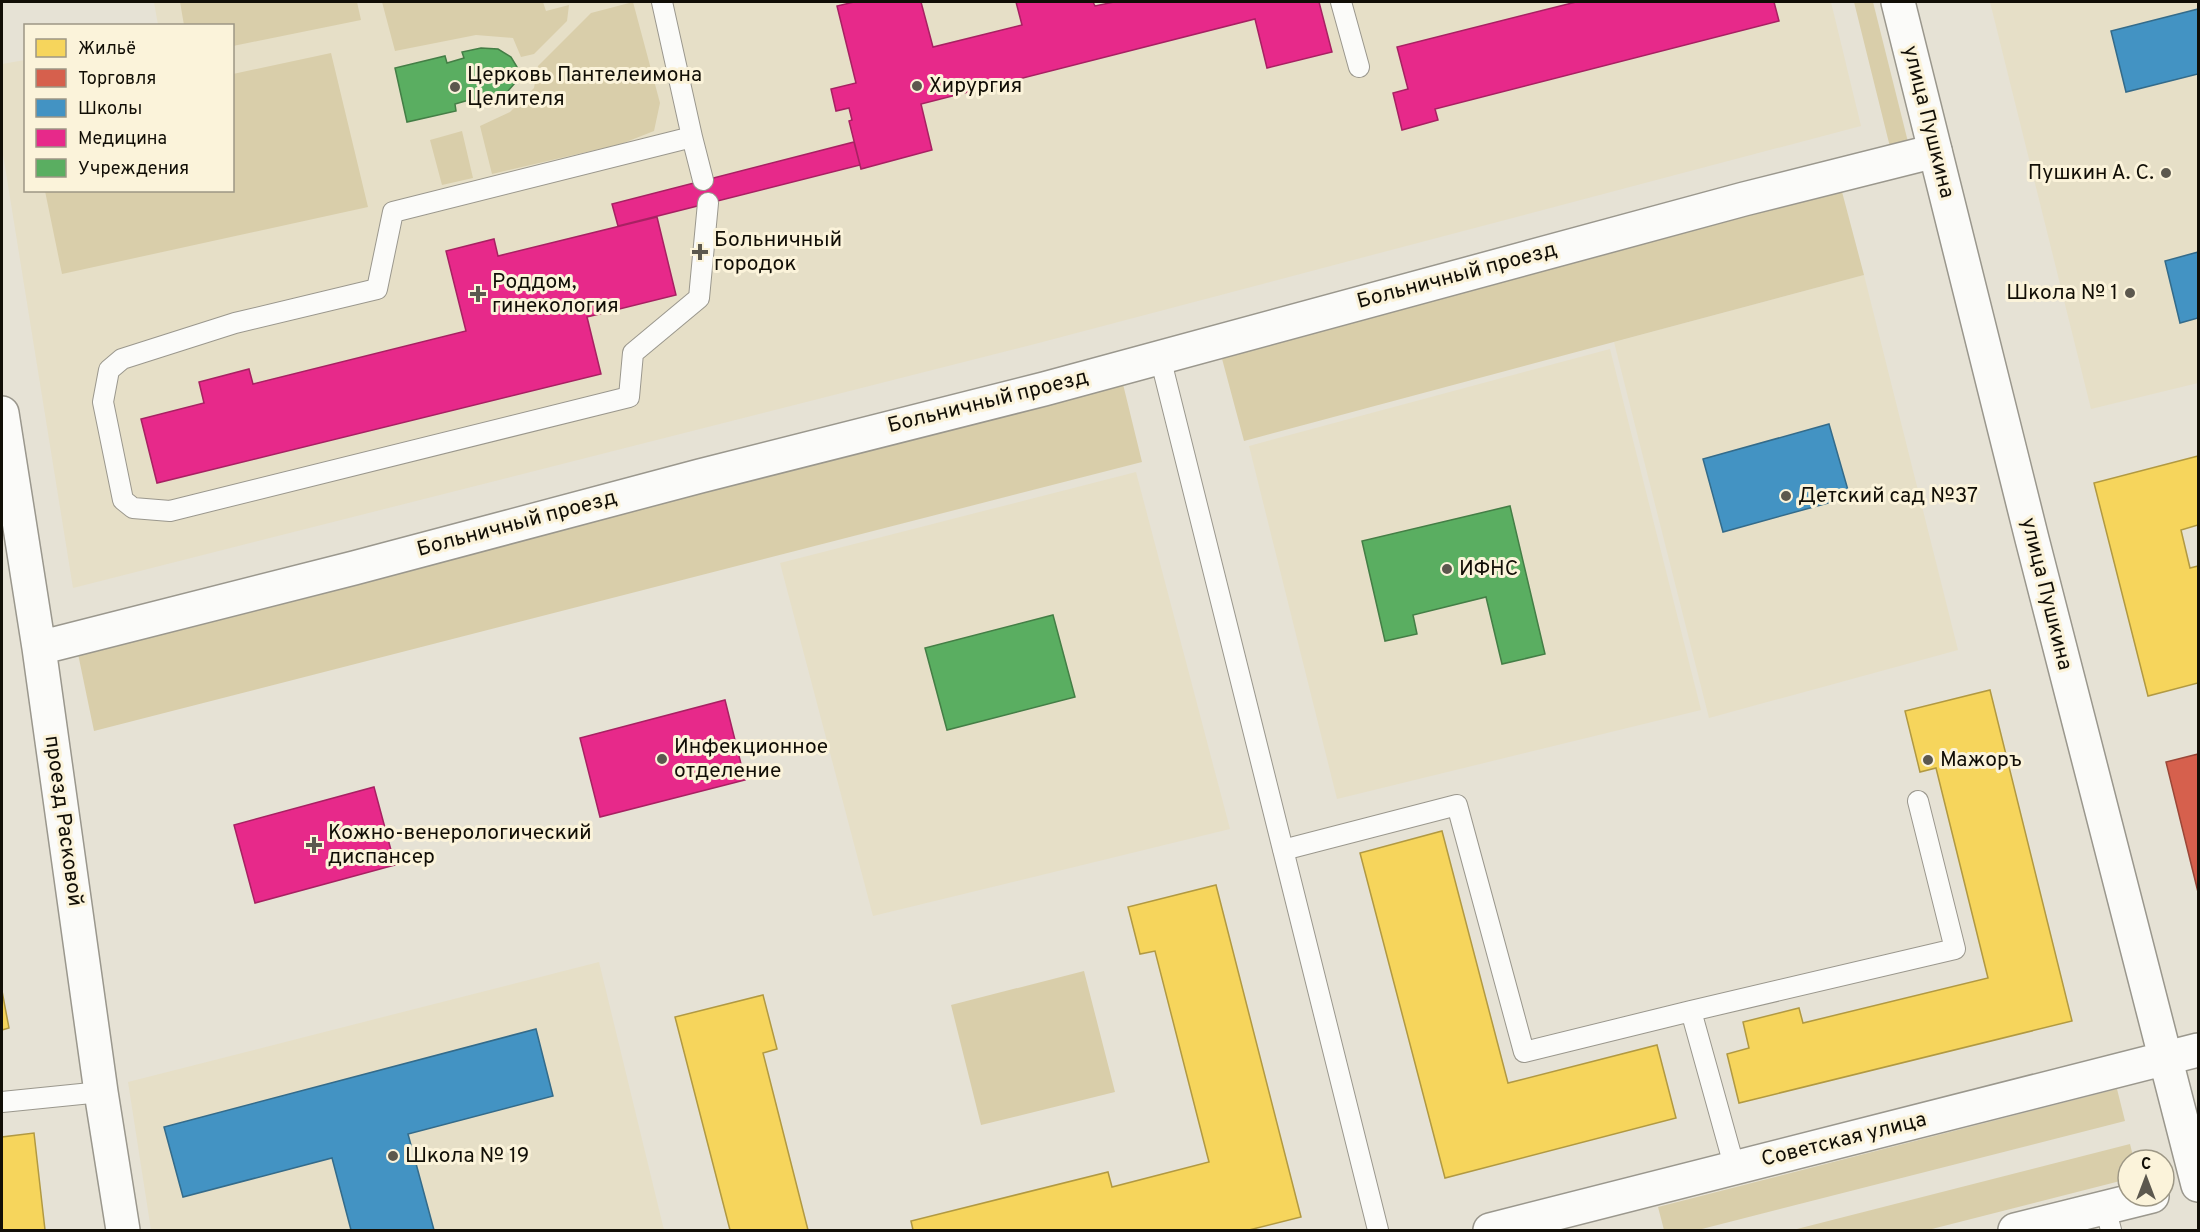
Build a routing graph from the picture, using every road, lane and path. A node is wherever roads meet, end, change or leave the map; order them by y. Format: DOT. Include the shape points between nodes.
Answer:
graph roads {
  1 [pos="662,2"];
  2 [pos="1341,2"];
  3 [pos="1898,2"];
  4 [pos="1359,67"];
  5 [pos="692,137"];
  6 [pos="1935,151"];
  7 [pos="703,180"];
  8 [pos="708,203"];
  9 [pos="1160,357"];
  10 [pos="3,434"];
  11 [pos="39,648"];
  12 [pos="1918,801"];
  13 [pos="1283,850"];
  14 [pos="1691,1011"];
  15 [pos="2199,1050"];
  16 [pos="2165,1059"];
  17 [pos="101,1092"];
  18 [pos="2,1102"];
  19 [pos="1735,1169"];
  20 [pos="2198,1185"];
  21 [pos="2176,1190"];
  22 [pos="2129,1208"];
  23 [pos="1588,1219"];
  24 [pos="2108,1219"];
  25 [pos="123,1230"];
  26 [pos="1378,1230"];
  27 [pos="1490,1230"];
  28 [pos="2015,1230"];
  1 -- 5 [label="lane"];
  2 -- 4 [label="lane"];
  3 -- 6 [label="street, улица Пушкина"];
  5 -- 7 [label="lane"];
  5 -- 8 [label="lane" via="393,212 377,288 235,323 122,359 109,370 103,402 123,500 133,508 170,511 629,398 633,353 699,298"];
  6 -- 9 [label="street, Больничный проезд"];
  6 -- 16 [label="street, улица Пушкина"];
  9 -- 11 [label="street, Больничный проезд"];
  9 -- 13 [label="lane"];
  10 -- 11 [label="street, проезд Расковой"];
  11 -- 17 [label="street, проезд Расковой"];
  12 -- 14 [label="lane" via="1955,949"];
  13 -- 14 [label="lane" via="1457,805 1524,1052"];
  13 -- 26 [label="lane"];
  14 -- 19 [label="lane"];
  15 -- 16 [label="street, Советская улица"];
  16 -- 19 [label="street, Советская улица"];
  16 -- 20 [label="street, улица Пушкина"];
  17 -- 18 [label="lane"];
  17 -- 25 [label="street, проезд Расковой"];
  19 -- 23 [label="street, Советская улица"];
  20 -- 21 [label="street"];
  22 -- 24 [label="street"];
  23 -- 27 [label="street, Советская улица"];
  24 -- 28 [label="street"];
}
